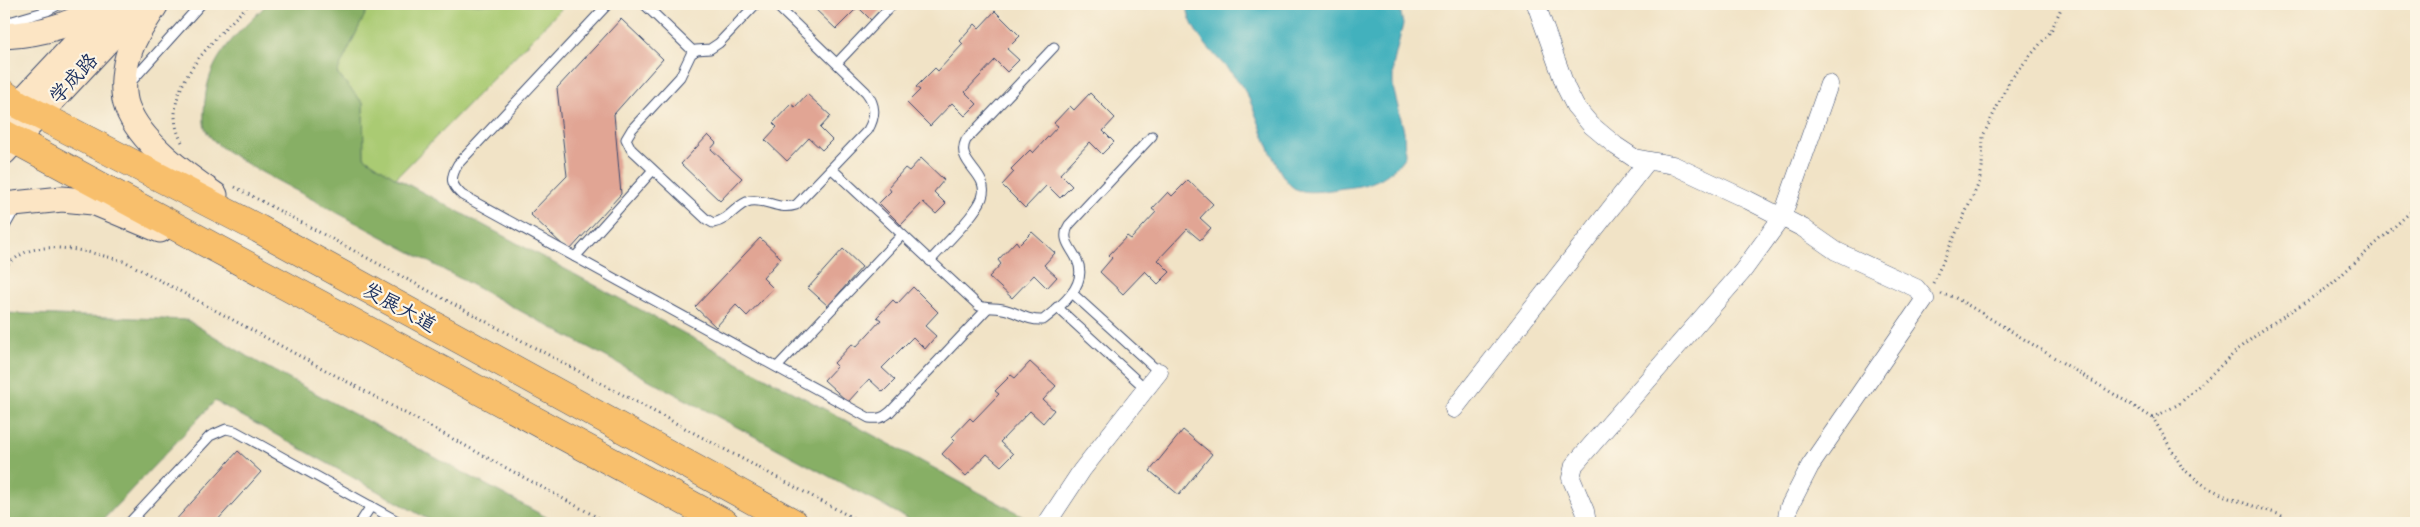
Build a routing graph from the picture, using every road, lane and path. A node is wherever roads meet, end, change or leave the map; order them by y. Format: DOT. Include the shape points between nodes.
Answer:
graph roads {
  1 [pos="60,4"];
  2 [pos="100,4"];
  3 [pos="112,4"];
  4 [pos="142,4"];
  5 [pos="156,4"];
  6 [pos="201,4"];
  7 [pos="249,4"];
  8 [pos="608,4"];
  9 [pos="644,4"];
  10 [pos="756,4"];
  11 [pos="775,4"];
  12 [pos="893,4"];
  13 [pos="1536,4"];
  14 [pos="2063,4"];
  15 [pos="6,29"];
  16 [pos="1054,47"];
  17 [pos="694,52"];
  18 [pos="838,63"];
  19 [pos="1829,84"];
  20 [pos="125,89"];
  21 [pos="12,123"];
  22 [pos="1152,136"];
  23 [pos="183,144"];
  24 [pos="1647,162"];
  25 [pos="832,169"];
  26 [pos="653,170"];
  27 [pos="227,182"];
  28 [pos="11,204"];
  29 [pos="2416,207"];
  30 [pos="1782,217"];
  31 [pos="4,228"];
  32 [pos="902,235"];
  33 [pos="278,240"];
  34 [pos="575,257"];
  35 [pos="930,261"];
  36 [pos="4,267"];
  37 [pos="259,273"];
  38 [pos="1072,293"];
  39 [pos="1924,299"];
  40 [pos="1057,307"];
  41 [pos="986,309"];
  42 [pos="777,367"];
  43 [pos="1158,372"];
  44 [pos="1145,388"];
  45 [pos="1454,409"];
  46 [pos="2153,418"];
  47 [pos="370,506"];
  48 [pos="129,523"];
  49 [pos="294,523"];
  50 [pos="304,523"];
  51 [pos="360,523"];
  52 [pos="401,523"];
  53 [pos="608,523"];
  54 [pos="724,523"];
  55 [pos="794,523"];
  56 [pos="862,523"];
  57 [pos="1047,523"];
  58 [pos="1587,523"];
  59 [pos="1786,523"];
  60 [pos="2296,523"];
  1 -- 15 [label="lane"];
  2 -- 15 [label="main road" via="46,32"];
  3 -- 21 [label="main road, 学成路"];
  4 -- 21 [label="main road, 学成路"];
  5 -- 20 [label="main road" via="130,49"];
  6 -- 20 [label="lane"];
  7 -- 23 [label="path" via="188,73 176,101 175,130"];
  8 -- 34 [label="lane" via="458,164 451,177 453,187 462,195"];
  9 -- 17 [label="lane"];
  10 -- 17 [label="lane" via="719,43 710,49"];
  11 -- 18 [label="lane"];
  12 -- 18 [label="lane"];
  13 -- 24 [label="street" via="1575,106 1590,125 1616,146"];
  14 -- 39 [label="path" via="2050,31 2010,80 1983,136 1979,183"];
  16 -- 35 [label="lane" via="966,140 964,158 981,177 982,200"];
  17 -- 26 [label="lane" via="680,77 626,139 631,149"];
  18 -- 25 [label="lane" via="873,100 875,110 868,130"];
  19 -- 30 [label="street"];
  20 -- 33 [label="main road" via="127,106 148,140 183,173"];
  21 -- 33 [label="main road, 发展大道"];
  21 -- 37 [label="main road, 发展大道"];
  22 -- 38 [label="lane" via="1066,231 1068,248 1078,260 1080,270 1080,279"];
  24 -- 30 [label="street" via="1673,165"];
  24 -- 45 [label="street"];
  25 -- 26 [label="lane" via="796,205 788,208 748,202 729,217 713,223"];
  25 -- 32 [label="lane"];
  26 -- 34 [label="lane"];
  27 -- 56 [label="path"];
  28 -- 31 [label="lane"];
  28 -- 37 [label="main road" via="62,199 93,202"];
  29 -- 46 [label="path" via="2327,288 2268,326 2178,404"];
  30 -- 39 [label="street" via="1836,251 1916,288"];
  30 -- 58 [label="street" via="1742,272 1574,465 1571,478"];
  32 -- 35 [label="lane"];
  32 -- 42 [label="lane"];
  33 -- 55 [label="main road, 发展大道"];
  34 -- 42 [label="lane"];
  35 -- 41 [label="lane" via="971,300"];
  36 -- 53 [label="path" via="26,252 56,248 99,254 126,262"];
  37 -- 54 [label="main road, 发展大道"];
  38 -- 40 [label="lane"];
  38 -- 43 [label="lane"];
  39 -- 46 [label="path" via="1940,294 1967,304"];
  39 -- 59 [label="street" via="1810,466 1789,507"];
  40 -- 41 [label="lane" via="1043,320 1035,321 1005,309"];
  40 -- 44 [label="lane"];
  41 -- 42 [label="lane" via="884,417 870,418"];
  43 -- 44 [label="street"];
  44 -- 57 [label="street" via="1082,470"];
  46 -- 60 [label="path" via="2183,470 2229,498"];
  47 -- 48 [label="lane" via="226,429 210,436"];
  47 -- 51 [label="lane"];
  47 -- 52 [label="lane"];
  49 -- 50 [label="path" via="297,520"];
}
